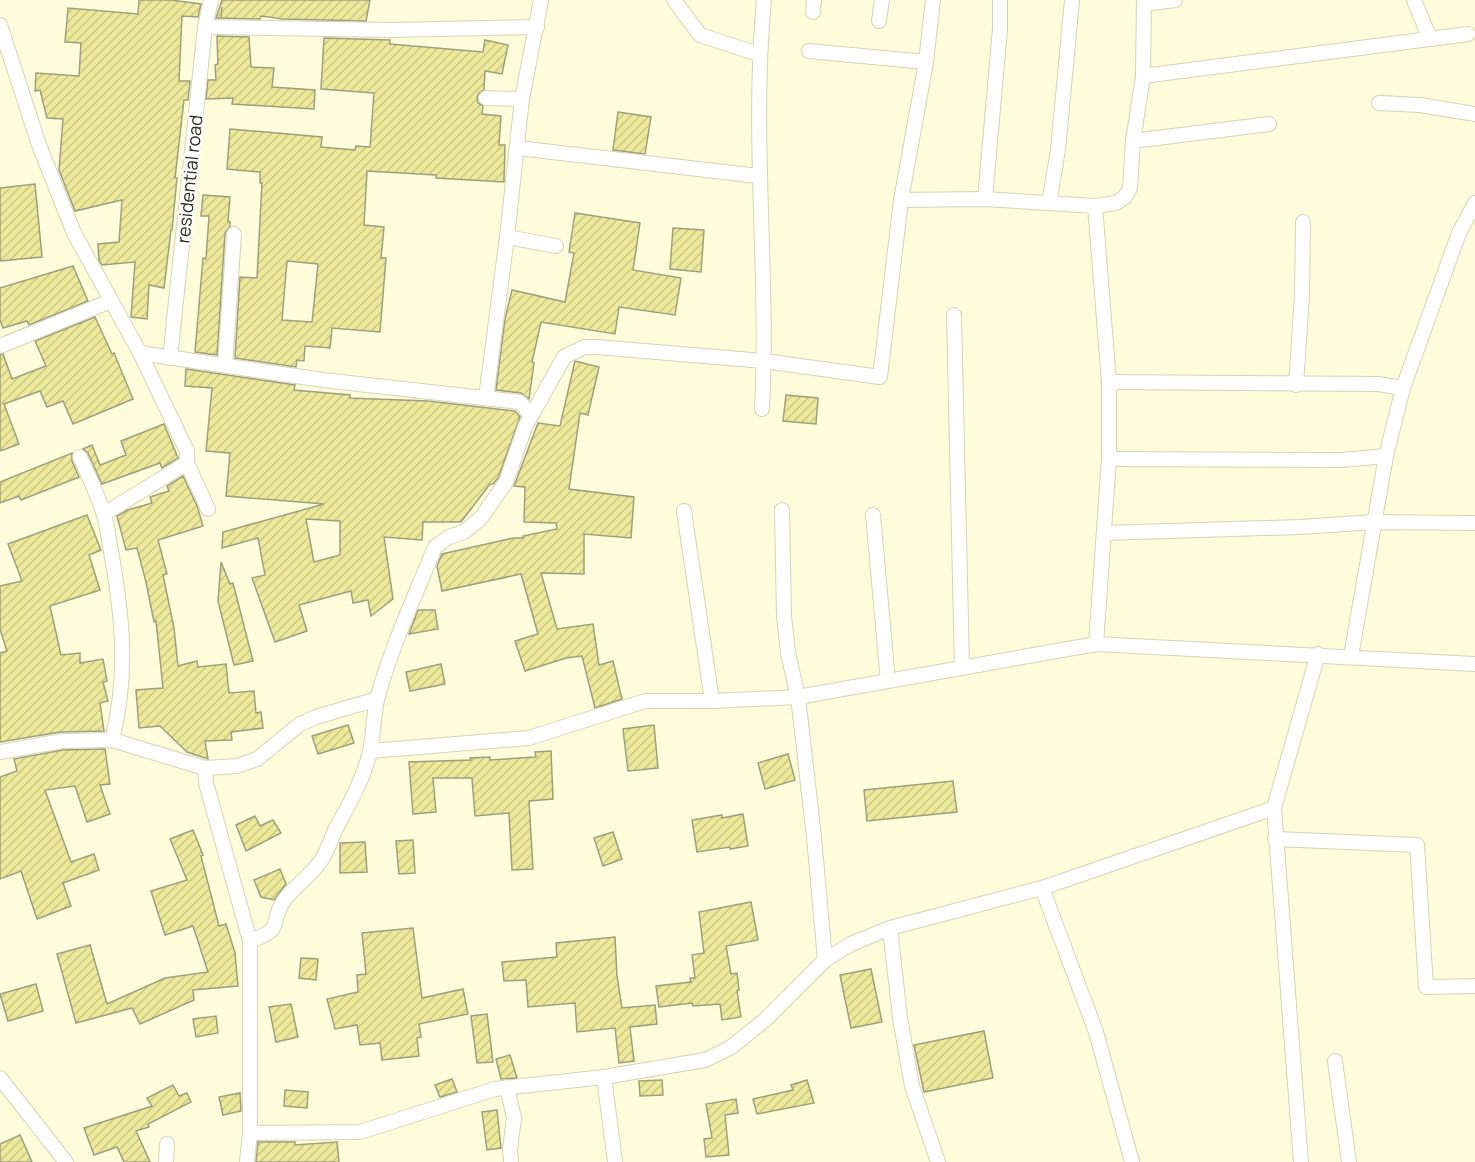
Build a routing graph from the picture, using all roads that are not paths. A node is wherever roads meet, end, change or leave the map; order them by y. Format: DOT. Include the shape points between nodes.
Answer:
graph roads {
  1 [pos="211,0"];
  2 [pos="541,0"];
  3 [pos="674,0"];
  4 [pos="764,0"];
  5 [pos="882,0"];
  6 [pos="933,0"];
  7 [pos="1000,0"];
  8 [pos="1072,0"];
  9 [pos="1175,0"];
  10 [pos="1414,0"];
  11 [pos="1144,2"];
  12 [pos="879,21"];
  13 [pos="0,25"];
  14 [pos="205,27"];
  15 [pos="537,27"];
  16 [pos="1468,34"];
  17 [pos="1431,39"];
  18 [pos="810,51"];
  19 [pos="758,54"];
  20 [pos="926,62"];
  21 [pos="1143,76"];
  22 [pos="486,99"];
  23 [pos="522,99"];
  24 [pos="1379,103"];
  25 [pos="1475,114"];
  26 [pos="1269,124"];
  27 [pos="1133,141"];
  28 [pos="518,148"];
  29 [pos="758,176"];
  30 [pos="985,199"];
  31 [pos="901,200"];
  32 [pos="1049,203"];
  33 [pos="1475,203"];
  34 [pos="1095,206"];
  35 [pos="1303,222"];
  36 [pos="234,234"];
  37 [pos="507,237"];
  38 [pos="556,246"];
  39 [pos="111,301"];
  40 [pos="954,315"];
  41 [pos="0,346"];
  42 [pos="140,353"];
  43 [pos="170,358"];
  44 [pos="764,361"];
  45 [pos="225,365"];
  46 [pos="1109,382"];
  47 [pos="1296,385"];
  48 [pos="1403,388"];
  49 [pos="486,398"];
  50 [pos="762,409"];
  51 [pos="531,416"];
  52 [pos="1386,456"];
  53 [pos="80,457"];
  54 [pos="1109,459"];
  55 [pos="187,463"];
  56 [pos="208,509"];
  57 [pos="782,510"];
  58 [pos="684,511"];
  59 [pos="104,514"];
  60 [pos="873,515"];
  61 [pos="1375,522"];
  62 [pos="1475,523"];
  63 [pos="1104,533"];
  64 [pos="1096,644"];
  65 [pos="1318,654"];
  66 [pos="1351,656"];
  67 [pos="1475,664"];
  68 [pos="962,668"];
  69 [pos="888,681"];
  70 [pos="798,697"];
  71 [pos="377,699"];
  72 [pos="712,701"];
  73 [pos="112,740"];
  74 [pos="0,752"];
  75 [pos="370,752"];
  76 [pos="205,768"];
  77 [pos="1274,808"];
  78 [pos="1275,839"];
  79 [pos="1042,888"];
  80 [pos="890,928"];
  81 [pos="250,941"];
  82 [pos="825,960"];
  83 [pos="1475,986"];
  84 [pos="1335,1061"];
  85 [pos="604,1077"];
  86 [pos="0,1078"];
  87 [pos="507,1088"];
  88 [pos="250,1133"];
  89 [pos="167,1144"];
  90 [pos="66,1162"];
  91 [pos="166,1162"];
  92 [pos="247,1162"];
  93 [pos="511,1162"];
  94 [pos="615,1162"];
  95 [pos="938,1162"];
  96 [pos="1132,1162"];
  97 [pos="1301,1162"];
  98 [pos="1349,1162"];
  1 -- 14 [label="street, residential road"];
  2 -- 15 [label="street"];
  3 -- 19 [label="street" via="700,35"];
  4 -- 19 [label="street"];
  5 -- 12 [label="street"];
  6 -- 20 [label="street"];
  7 -- 30 [label="street"];
  8 -- 32 [label="street"];
  9 -- 11 [label="street"];
  10 -- 17 [label="street"];
  11 -- 21 [label="street"];
  13 -- 39 [label="street" via="58,196"];
  14 -- 15 [label="street"];
  14 -- 43 [label="street, residential road"];
  15 -- 23 [label="street"];
  16 -- 17 [label="street"];
  17 -- 21 [label="street"];
  18 -- 20 [label="street"];
  19 -- 29 [label="street"];
  20 -- 31 [label="street"];
  21 -- 27 [label="street"];
  22 -- 23 [label="street"];
  23 -- 28 [label="street"];
  24 -- 25 [label="street"];
  26 -- 27 [label="street"];
  27 -- 34 [label="street" via="1130,188 1125,197 1116,203"];
  28 -- 29 [label="street"];
  28 -- 37 [label="street"];
  29 -- 44 [label="street"];
  30 -- 31 [label="street"];
  30 -- 32 [label="street"];
  31 -- 44 [label="street" via="880,377"];
  32 -- 34 [label="street"];
  33 -- 48 [label="street" via="1459,233"];
  34 -- 46 [label="street"];
  35 -- 47 [label="street"];
  36 -- 45 [label="street"];
  37 -- 38 [label="street"];
  37 -- 49 [label="street"];
  39 -- 41 [label="street"];
  39 -- 42 [label="street"];
  40 -- 68 [label="street"];
  42 -- 43 [label="street"];
  42 -- 55 [label="street" via="187,451"];
  43 -- 45 [label="street"];
  44 -- 50 [label="street"];
  44 -- 51 [label="street" via="584,347 564,357"];
  45 -- 49 [label="street"];
  46 -- 47 [label="street"];
  46 -- 54 [label="street"];
  47 -- 48 [label="street" via="1378,384"];
  48 -- 52 [label="street"];
  49 -- 51 [label="street" via="520,402"];
  51 -- 71 [label="street" via="506,482 481,518 435,547"];
  52 -- 54 [label="street" via="1342,460"];
  52 -- 61 [label="street"];
  53 -- 59 [label="street"];
  54 -- 63 [label="street"];
  55 -- 56 [label="street"];
  55 -- 59 [label="street"];
  57 -- 70 [label="street" via="784,616"];
  58 -- 72 [label="street"];
  59 -- 73 [label="street" via="121,607 123,643 119,712"];
  60 -- 69 [label="street"];
  61 -- 62 [label="street"];
  61 -- 63 [label="street"];
  61 -- 66 [label="street"];
  63 -- 64 [label="street"];
  64 -- 65 [label="street"];
  64 -- 68 [label="street"];
  65 -- 66 [label="street"];
  65 -- 77 [label="street"];
  66 -- 67 [label="street"];
  68 -- 69 [label="street"];
  69 -- 70 [label="street"];
  70 -- 72 [label="street"];
  70 -- 82 [label="street"];
  71 -- 75 [label="street"];
  71 -- 76 [label="street" via="300,724 257,759 237,766"];
  72 -- 75 [label="street" via="645,701 529,738"];
  73 -- 74 [label="street" via="62,741"];
  73 -- 76 [label="street"];
  75 -- 81 [label="street" via="324,857 281,904 271,931"];
  76 -- 81 [label="street"];
  77 -- 78 [label="street"];
  77 -- 79 [label="street"];
  78 -- 83 [label="street" via="1417,845 1426,987"];
  78 -- 97 [label="street"];
  79 -- 80 [label="street"];
  79 -- 96 [label="street" via="1096,1032"];
  80 -- 82 [label="street"];
  80 -- 95 [label="street" via="912,1086"];
  81 -- 88 [label="street"];
  82 -- 85 [label="street" via="765,1020 730,1048 705,1060"];
  84 -- 98 [label="street"];
  85 -- 87 [label="street"];
  85 -- 94 [label="street"];
  86 -- 90 [label="street"];
  87 -- 88 [label="street" via="360,1132"];
  87 -- 93 [label="street" via="514,1118"];
  88 -- 92 [label="street"];
  89 -- 91 [label="street"];
}
